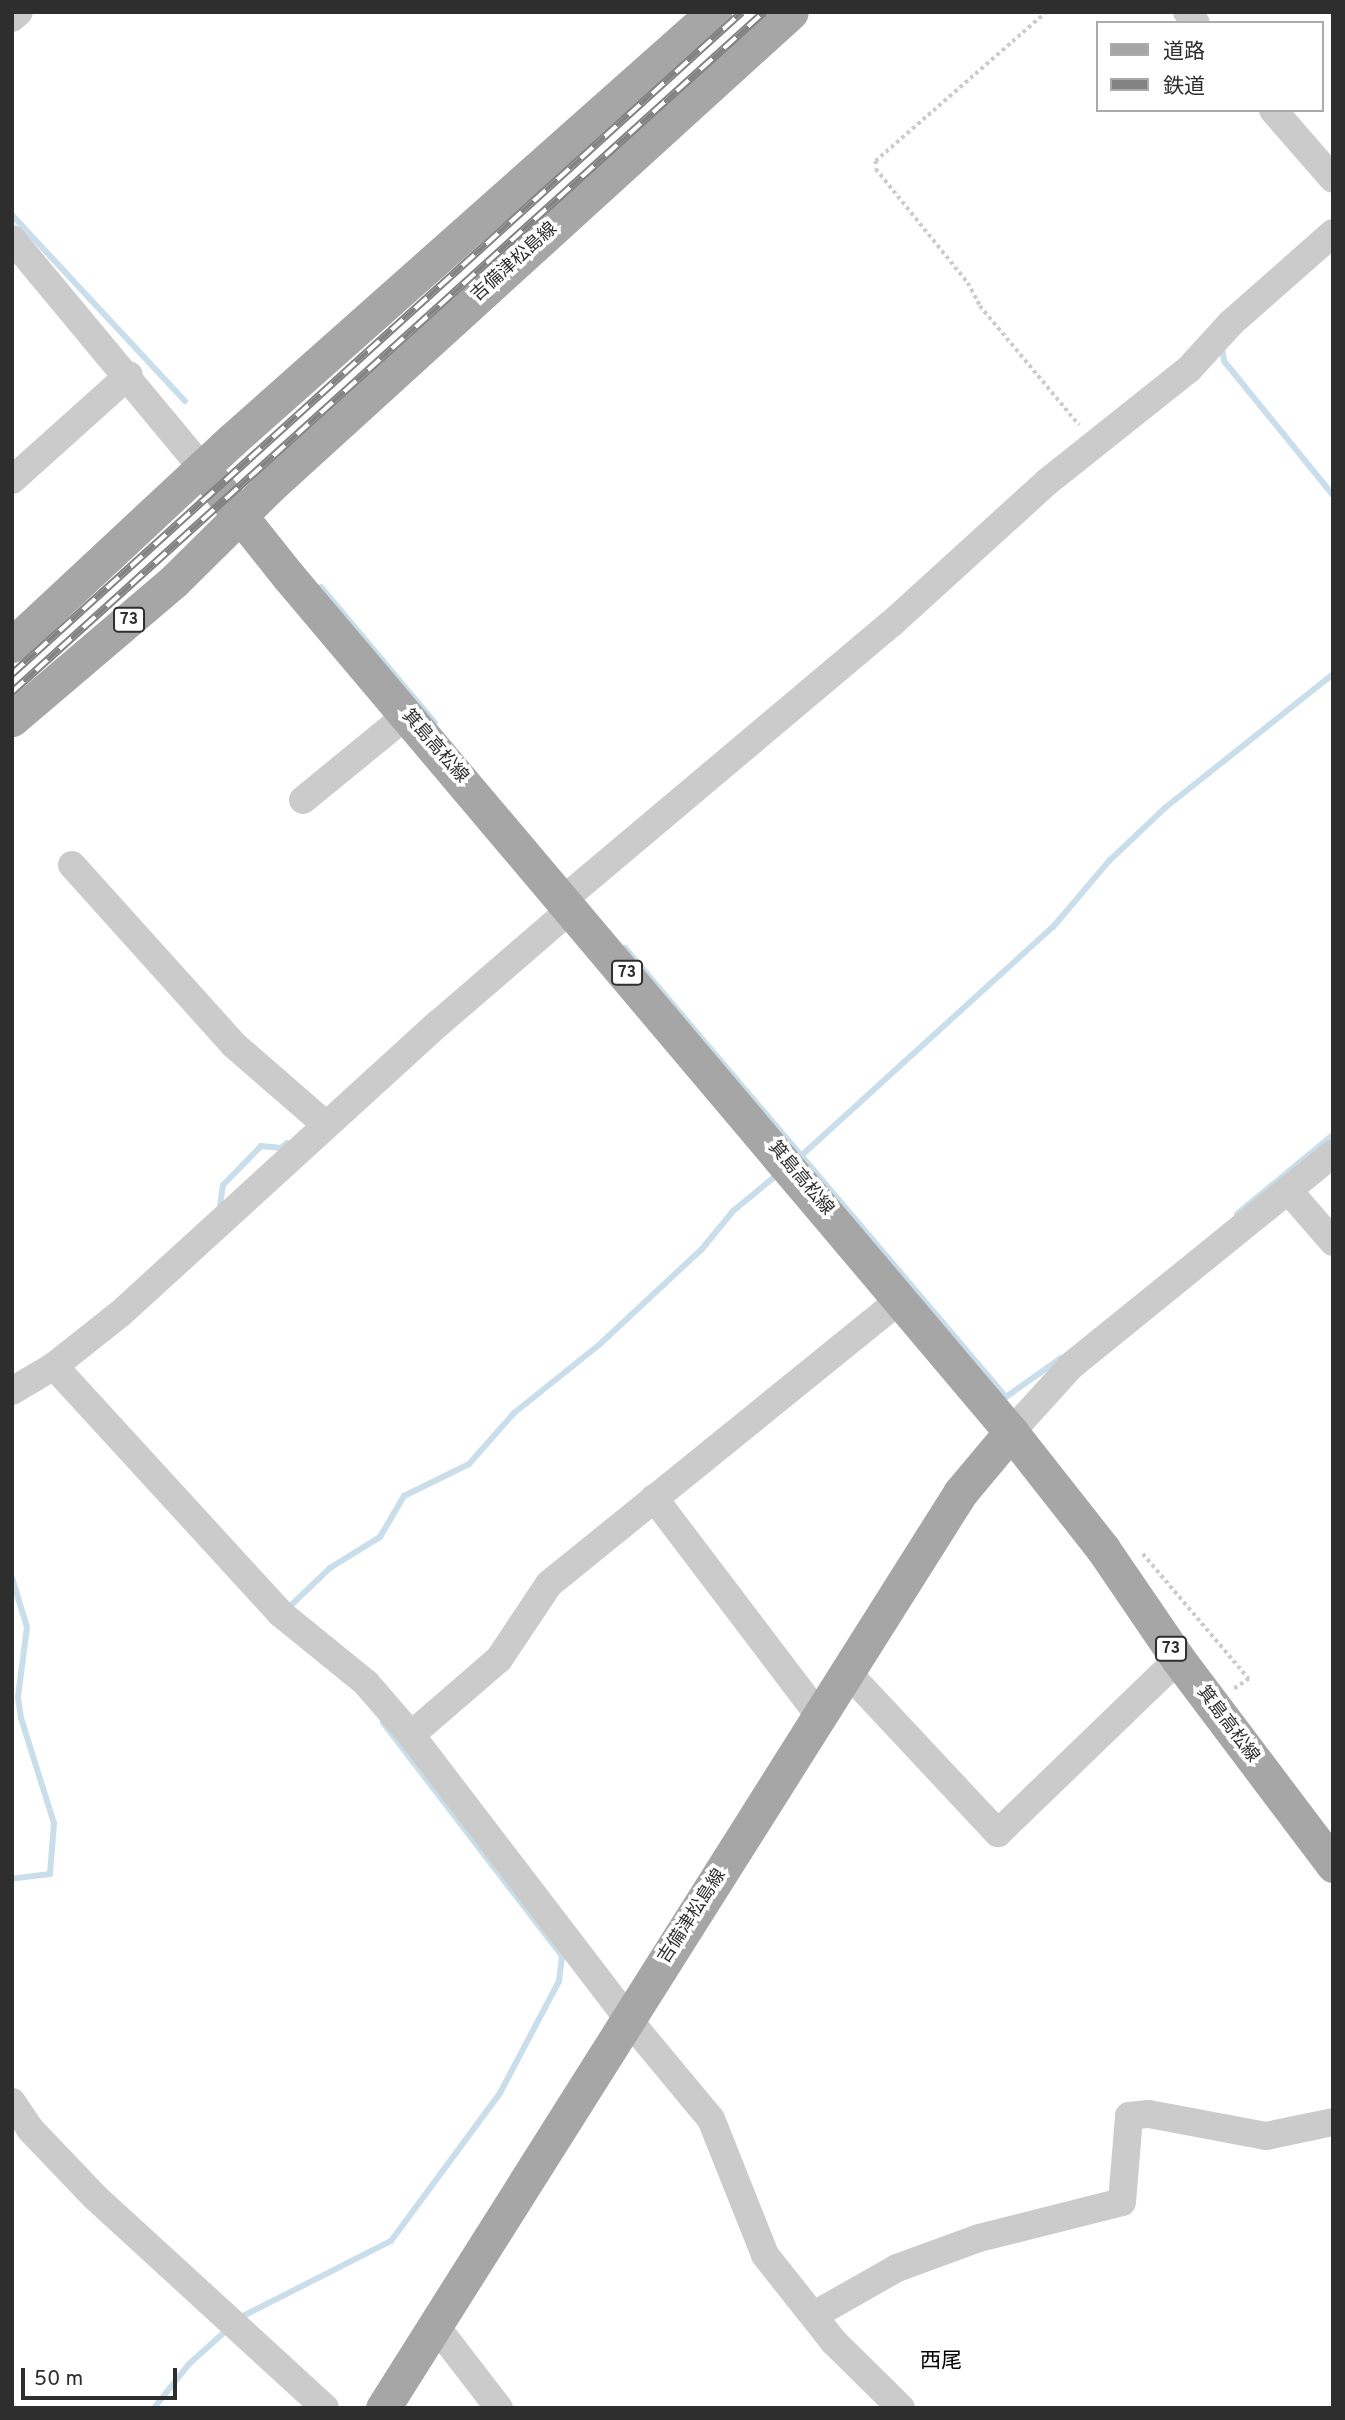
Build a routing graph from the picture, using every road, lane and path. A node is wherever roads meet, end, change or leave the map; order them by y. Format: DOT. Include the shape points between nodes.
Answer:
graph roads {
  1 [pos="19,12"];
  2 [pos="714,12"];
  3 [pos="791,12"];
  4 [pos="1046,12"];
  5 [pos="12,18"];
  6 [pos="1275,112"];
  7 [pos="1333,178"];
  8 [pos="1333,233"];
  9 [pos="12,239"];
  10 [pos="129,376"];
  11 [pos="1095,444"];
  12 [pos="202,468"];
  13 [pos="12,480"];
  14 [pos="240,515"];
  15 [pos="12,645"];
  16 [pos="407,715"];
  17 [pos="12,719"];
  18 [pos="303,800"];
  19 [pos="72,865"];
  20 [pos="572,896"];
  21 [pos="320,1120"];
  22 [pos="1333,1153"];
  23 [pos="1288,1190"];
  24 [pos="1333,1242"];
  25 [pos="901,1299"];
  26 [pos="54,1366"];
  27 [pos="12,1391"];
  28 [pos="1011,1432"];
  29 [pos="654,1498"];
  30 [pos="1178,1659"];
  31 [pos="849,1674"];
  32 [pos="821,1718"];
  33 [pos="411,1735"];
  34 [pos="1333,1865"];
  35 [pos="627,2018"];
  36 [pos="12,2102"];
  37 [pos="1333,2122"];
  38 [pos="816,2314"];
  39 [pos="435,2325"];
  40 [pos="325,2408"];
  41 [pos="383,2408"];
  42 [pos="499,2408"];
  43 [pos="901,2408"];
  1 -- 5 [label="street"];
  2 -- 12 [label="main road"];
  3 -- 14 [label="main road, 吉備津松島線"];
  4 -- 11 [label="path" via="876,161 876,169 968,284 980,306"];
  6 -- 7 [label="street"];
  8 -- 11 [label="street" via="1231,323 1189,369"];
  9 -- 10 [label="street"];
  10 -- 12 [label="street"];
  10 -- 13 [label="street"];
  11 -- 20 [label="street"];
  12 -- 14 [label="main road, 箕島高松線 / 73"];
  12 -- 15 [label="main road"];
  14 -- 16 [label="main road, 箕島高松線 / 73"];
  14 -- 17 [label="main road, 73" via="174,581"];
  16 -- 18 [label="street"];
  16 -- 20 [label="main road, 箕島高松線 / 73"];
  19 -- 21 [label="street" via="234,1045"];
  20 -- 21 [label="street"];
  20 -- 25 [label="main road, 箕島高松線 / 73"];
  21 -- 26 [label="street" via="121,1313"];
  22 -- 23 [label="street"];
  23 -- 24 [label="street"];
  23 -- 28 [label="street" via="1072,1365"];
  25 -- 28 [label="main road, 箕島高松線 / 73"];
  25 -- 29 [label="street"];
  26 -- 27 [label="street"];
  26 -- 33 [label="street" via="282,1614 366,1683"];
  28 -- 30 [label="main road, 箕島高松線 / 73" via="1103,1549"];
  28 -- 31 [label="main road, 吉備津松島線" via="960,1493"];
  29 -- 32 [label="street"];
  29 -- 33 [label="street" via="548,1584 499,1659"];
  30 -- 31 [label="street" via="998,1833"];
  30 -- 34 [label="main road, 箕島高松線 / 73"];
  31 -- 32 [label="main road, 吉備津松島線"];
  32 -- 35 [label="main road, 吉備津松島線"];
  33 -- 35 [label="street"];
  35 -- 38 [label="street" via="711,2119 765,2255"];
  35 -- 39 [label="main road, 吉備津松島線"];
  36 -- 40 [label="street" via="30,2129 95,2197"];
  37 -- 38 [label="street" via="1266,2136 1149,2114 1129,2116 1122,2202 979,2238 897,2269"];
  38 -- 43 [label="street" via="834,2342"];
  39 -- 41 [label="main road, 吉備津松島線"];
  39 -- 42 [label="street"];
}
